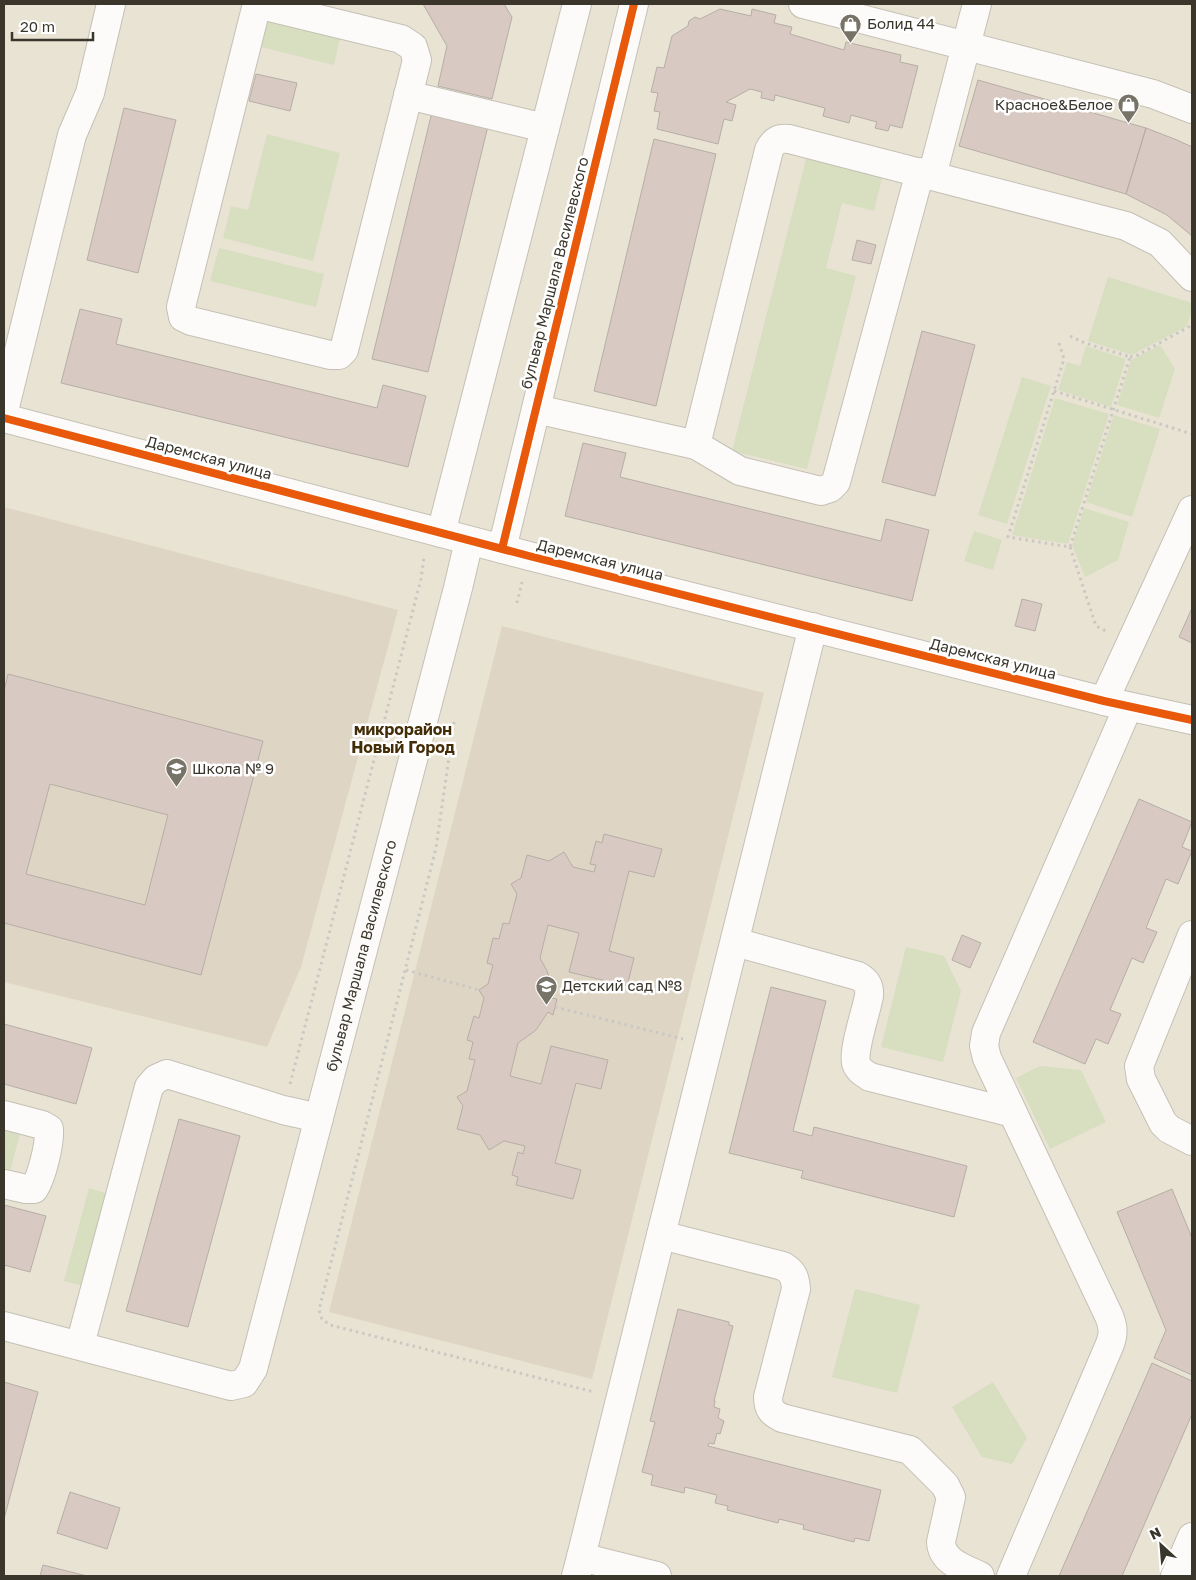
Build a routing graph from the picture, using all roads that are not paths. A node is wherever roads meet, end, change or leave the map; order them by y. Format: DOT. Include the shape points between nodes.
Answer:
graph roads {
  1 [pos="112,4"];
  2 [pos="257,4"];
  3 [pos="577,4"];
  4 [pos="634,4"];
  5 [pos="803,4"];
  6 [pos="977,4"];
  7 [pos="966,46"];
  8 [pos="408,95"];
  9 [pos="1192,109"];
  10 [pos="545,128"];
  11 [pos="926,174"];
  12 [pos="1191,273"];
  13 [pos="536,408"];
  14 [pos="4,411"];
  15 [pos="4,418"];
  16 [pos="696,445"];
  17 [pos="1192,510"];
  18 [pos="441,533"];
  19 [pos="469,540"];
  20 [pos="502,549"];
  21 [pos="813,628"];
  22 [pos="1116,704"];
  23 [pos="1192,720"];
  24 [pos="1192,935"];
  25 [pos="735,942"];
  26 [pos="1013,1113"];
  27 [pos="4,1115"];
  28 [pos="319,1118"];
  29 [pos="1192,1141"];
  30 [pos="4,1184"];
  31 [pos="661,1236"];
  32 [pos="4,1326"];
  33 [pos="80,1345"];
  34 [pos="1192,1537"];
  35 [pos="578,1566"];
  36 [pos="657,1576"];
  37 [pos="980,1576"];
  38 [pos="1010,1576"];
  39 [pos="1175,1576"];
  1 -- 14 [label="street" via="90,93 72,135"];
  2 -- 8 [label="street" via="401,39 413,47 417,60"];
  2 -- 8 [label="street" via="181,307 183,318 339,355 344,350"];
  3 -- 10 [label="street"];
  4 -- 13 [label="street, бульвар Маршала Василевского"];
  5 -- 7 [label="street"];
  6 -- 7 [label="street"];
  7 -- 9 [label="street" via="1152,94"];
  7 -- 11 [label="street"];
  8 -- 10 [label="street"];
  10 -- 18 [label="street"];
  11 -- 12 [label="street" via="1126,226 1160,243"];
  11 -- 16 [label="street" via="789,139 780,138 772,142"];
  11 -- 16 [label="street" via="836,482 821,491 740,471"];
  13 -- 16 [label="street"];
  13 -- 20 [label="street, бульвар Маршала Василевского"];
  15 -- 18 [label="street, Даремская улица"];
  17 -- 22 [label="street" via="1130,643"];
  18 -- 19 [label="street, Даремская улица"];
  19 -- 20 [label="street, Даремская улица"];
  19 -- 28 [label="street, бульвар Маршала Василевского"];
  20 -- 21 [label="street, Даремская улица"];
  21 -- 22 [label="street, Даремская улица"];
  21 -- 25 [label="street"];
  22 -- 23 [label="street, Даремская улица"];
  22 -- 26 [label="street" via="986,1033 984,1046 987,1058"];
  24 -- 29 [label="street" via="1139,1066 1163,1123"];
  25 -- 26 [label="street" via="865,980 870,996 856,1054 856,1065 861,1072"];
  25 -- 31 [label="street"];
  26 -- 38 [label="street" via="1109,1316 1113,1336"];
  27 -- 30 [label="street" via="42,1125 49,1129 50,1137 34,1189"];
  28 -- 33 [label="street, бульвар Маршала Василевского" via="253,1369 244,1382 231,1386"];
  28 -- 33 [label="street" via="168,1074 156,1079 149,1088"];
  31 -- 35 [label="street"];
  31 -- 37 [label="street" via="783,1266 791,1271 796,1289 768,1406 773,1414 782,1418 910,1450 945,1485 951,1497 941,1542 944,1555"];
  32 -- 33 [label="street"];
  34 -- 39 [label="street"];
  35 -- 36 [label="street"];
}
